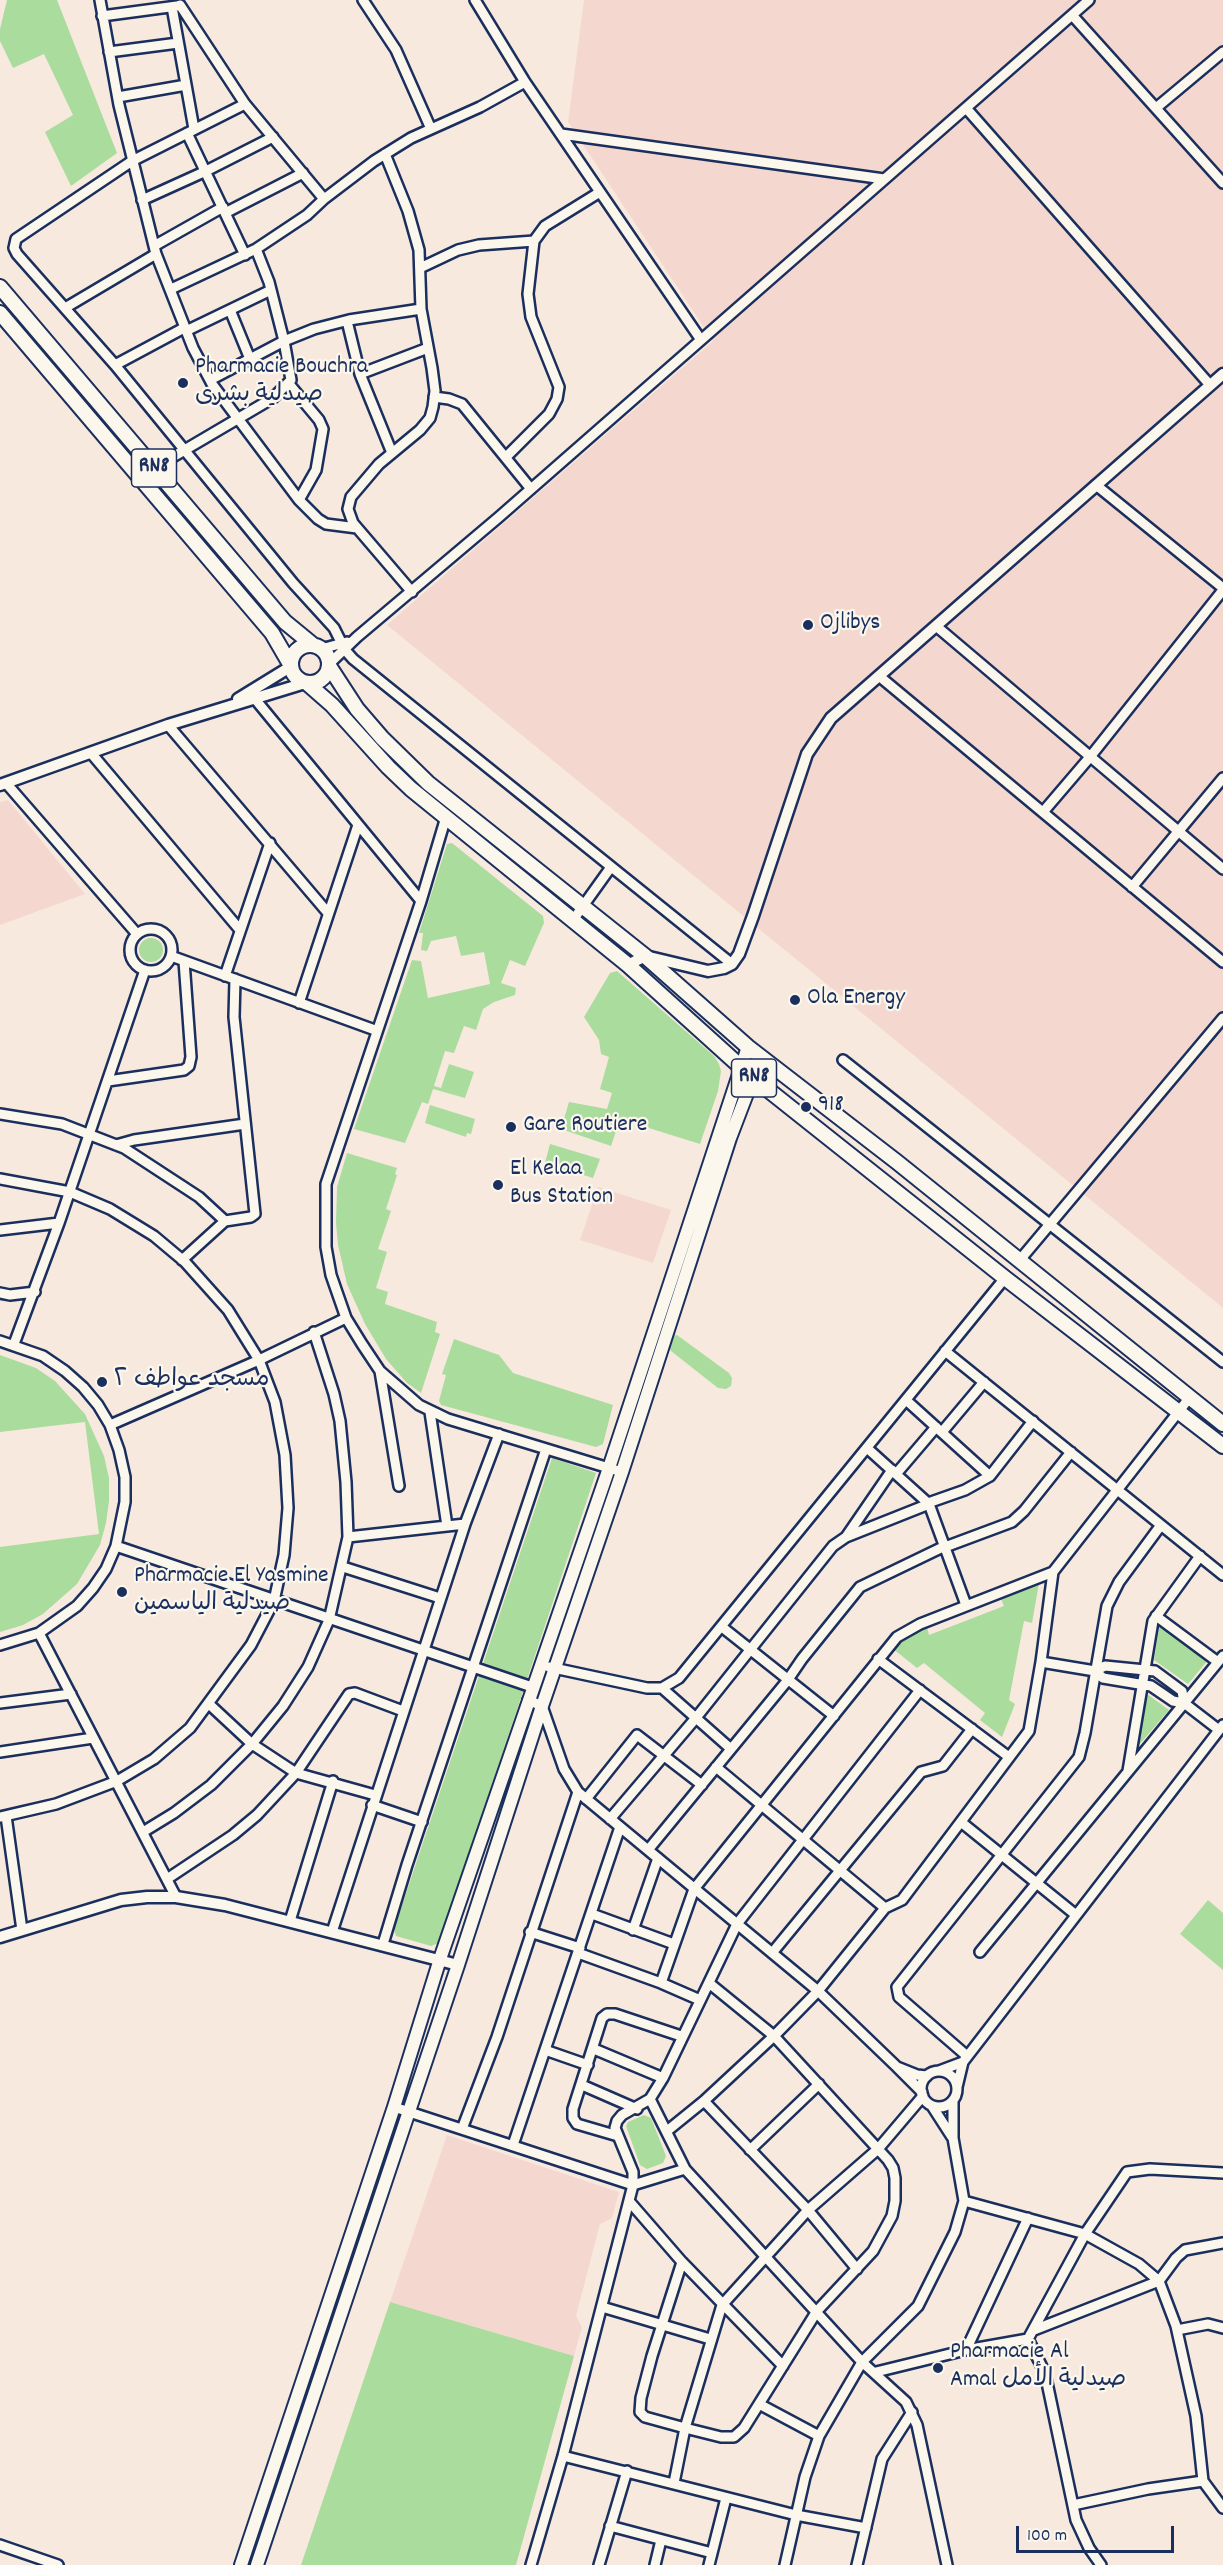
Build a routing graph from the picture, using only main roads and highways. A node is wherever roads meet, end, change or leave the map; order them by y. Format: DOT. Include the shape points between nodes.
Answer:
graph roads {
  1 [pos="0,287"];
  2 [pos="0,314"];
  3 [pos="285,622"];
  4 [pos="272,633"];
  5 [pos="317,647"];
  6 [pos="290,665"];
  7 [pos="329,665"];
  8 [pos="307,683"];
  9 [pos="346,694"];
  10 [pos="332,705"];
  11 [pos="748,1047"];
  12 [pos="761,1057"];
  13 [pos="741,1067"];
  14 [pos="752,1077"];
  15 [pos="1223,1424"];
  16 [pos="1223,1446"];
  17 [pos="277,2457"];
  18 [pos="291,2463"];
  19 [pos="241,2565"];
  20 [pos="257,2565"];
  1 -- 3 [label="main road, RN8"];
  2 -- 4 [label="main road, RN8"];
  3 -- 4 [label="main road"];
  3 -- 5 [label="main road, RN8"];
  4 -- 6 [label="main road, RN8"];
  5 -- 6 [label="main road" via="298,648"];
  5 -- 7 [label="main road, RN8" via="326,653"];
  6 -- 8 [label="main road, RN8" via="294,676"];
  7 -- 8 [label="main road" via="323,678"];
  7 -- 9 [label="main road, RN8"];
  8 -- 10 [label="main road, RN8"];
  9 -- 10 [label="main road"];
  9 -- 11 [label="main road, RN8" via="382,738 429,783 645,957"];
  10 -- 13 [label="main road, RN8" via="388,767 628,965"];
  11 -- 12 [label="main road, RN8"];
  11 -- 13 [label="main road"];
  12 -- 14 [label="main road"];
  12 -- 15 [label="main road, RN8"];
  13 -- 14 [label="main road, RN8"];
  13 -- 17 [label="main road" via="609,1468 440,1959"];
  14 -- 16 [label="main road, RN8"];
  14 -- 18 [label="main road"];
  17 -- 18 [label="main road"];
  17 -- 19 [label="main road"];
  18 -- 20 [label="main road"];
}
